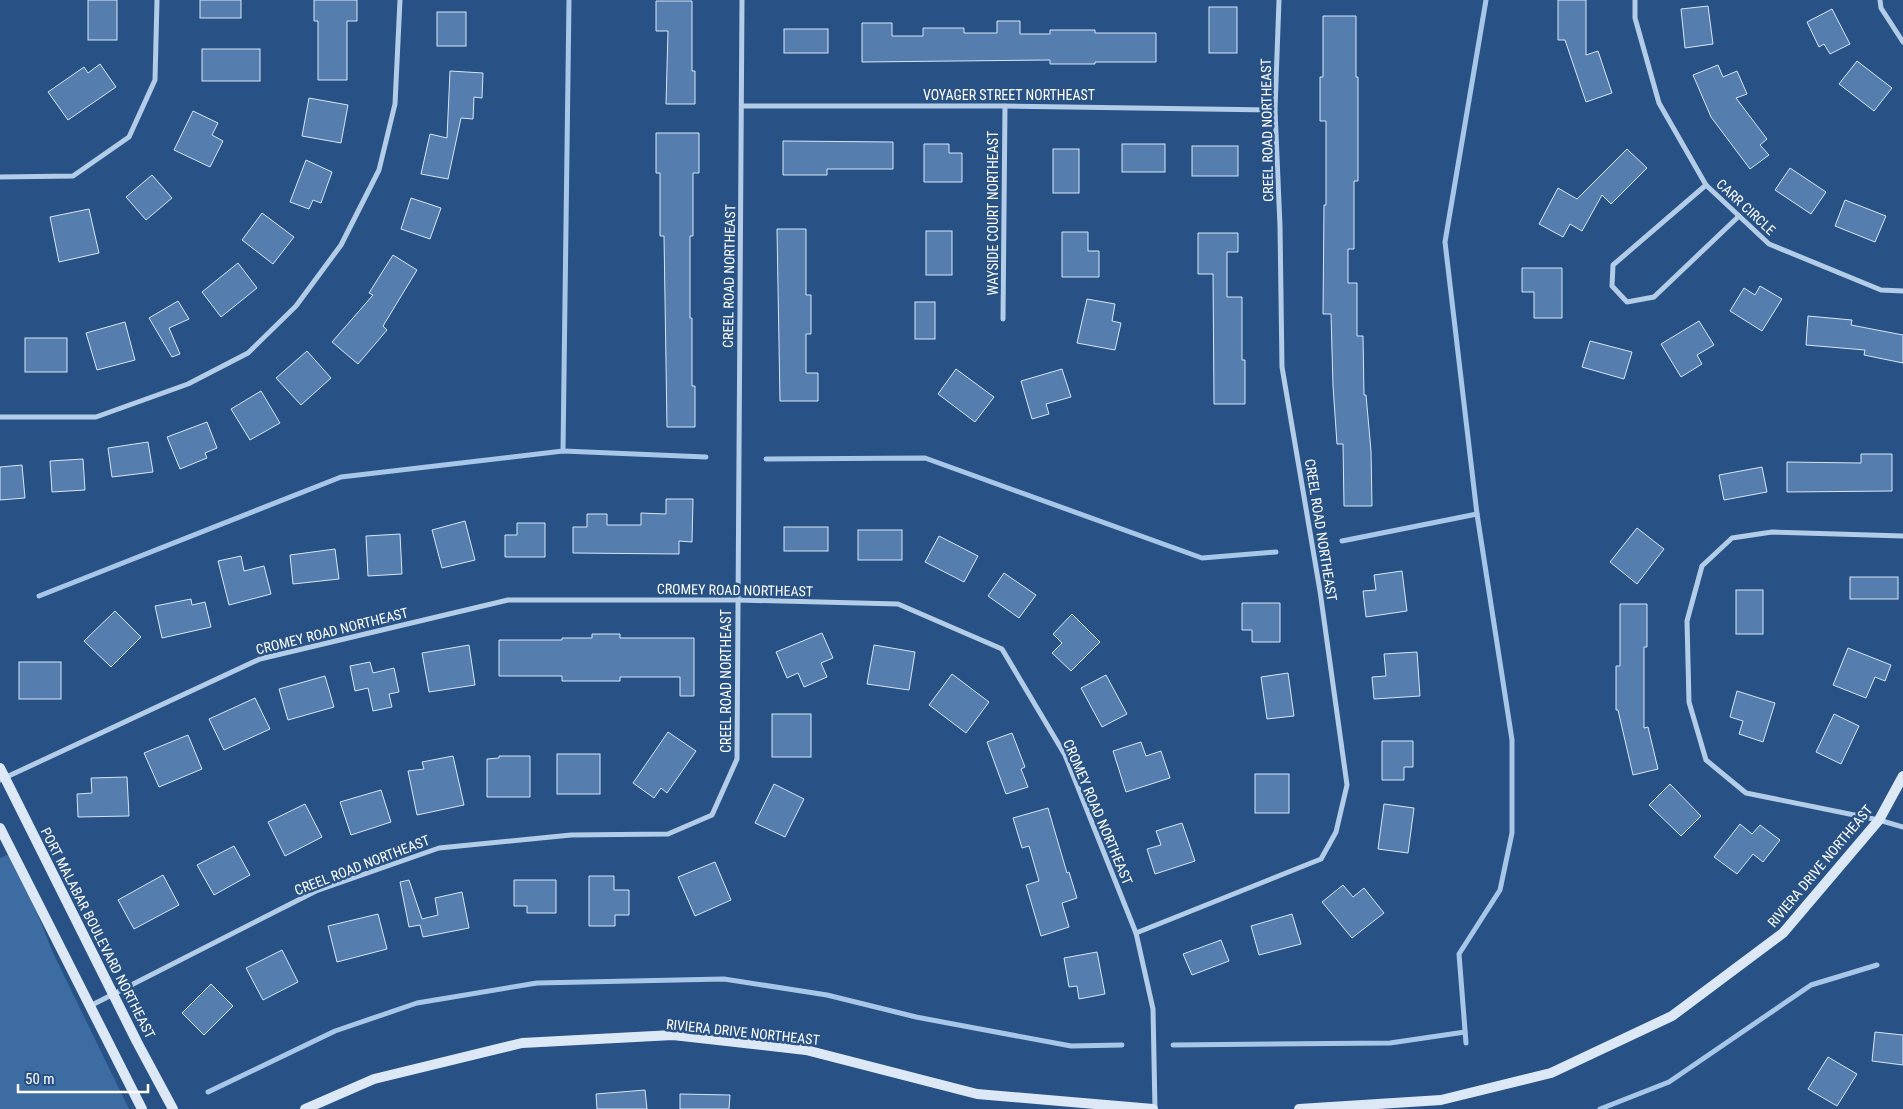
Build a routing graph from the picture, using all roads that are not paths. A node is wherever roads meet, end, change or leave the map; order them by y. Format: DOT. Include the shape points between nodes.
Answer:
graph roads {
  1 [pos="157,0"];
  2 [pos="400,0"];
  3 [pos="742,0"];
  4 [pos="1279,0"];
  5 [pos="1635,0"];
  6 [pos="1880,0"];
  7 [pos="1903,42"];
  8 [pos="742,106"];
  9 [pos="1005,106"];
  10 [pos="1275,110"];
  11 [pos="0,177"];
  12 [pos="1706,185"];
  13 [pos="1739,216"];
  14 [pos="1903,292"];
  15 [pos="1003,319"];
  16 [pos="0,417"];
  17 [pos="1903,536"];
  18 [pos="737,600"];
  19 [pos="1,776"];
  20 [pos="1903,776"];
  21 [pos="1879,820"];
  22 [pos="1903,827"];
  23 [pos="0,828"];
  24 [pos="1136,933"];
  25 [pos="114,993"];
  26 [pos="89,1006"];
  27 [pos="142,1109"];
  28 [pos="173,1109"];
  29 [pos="304,1109"];
  30 [pos="1154,1109"];
  31 [pos="1299,1109"];
  1 -- 11 [label="street" via="155,80 129,137 73,176"];
  2 -- 16 [label="street" via="395,104 379,170 341,245 296,306 248,353 188,384 96,417"];
  3 -- 8 [label="street, CREEL ROAD NORTHEAST"];
  4 -- 10 [label="street, CREEL ROAD NORTHEAST"];
  5 -- 12 [label="street, CARR CIRCLE" via="1635,18 1659,103"];
  6 -- 7 [label="street" via="1881,8"];
  8 -- 9 [label="street, VOYAGER STREET NORTHEAST"];
  8 -- 18 [label="street, CREEL ROAD NORTHEAST"];
  9 -- 10 [label="street, VOYAGER STREET NORTHEAST"];
  9 -- 15 [label="street, WAYSIDE COURT NORTHEAST"];
  10 -- 24 [label="street, CREEL ROAD NORTHEAST" via="1282,368 1320,591 1347,785 1336,832 1321,859"];
  12 -- 13 [label="street, CARR CIRCLE"];
  12 -- 13 [label="street" via="1613,265 1612,286 1627,302 1654,296"];
  13 -- 14 [label="street, CARR CIRCLE" via="1769,244 1881,290"];
  17 -- 21 [label="street" via="1772,532 1732,538 1702,566 1687,621 1688,702 1706,760 1746,793"];
  18 -- 19 [label="street, CROMEY ROAD NORTHEAST" via="508,600 270,656"];
  18 -- 24 [label="street, CROMEY ROAD NORTHEAST" via="898,604 1002,649 1065,755"];
  18 -- 25 [label="street, CREEL ROAD NORTHEAST" via="737,759 712,815 668,834 571,835 439,848 316,891"];
  19 -- 25 [label="street, PORT MALABAR BOULEVARD NORTHEAST"];
  20 -- 21 [label="street, RIVIERA DRIVE NORTHEAST"];
  21 -- 22 [label="street"];
  21 -- 31 [label="street, RIVIERA DRIVE NORTHEAST" via="1783,933 1672,1016 1551,1073 1524,1080 1441,1100"];
  23 -- 26 [label="street"];
  24 -- 30 [label="street, CROMEY ROAD NORTHEAST" via="1153,1009"];
  25 -- 26 [label="street, CREEL ROAD NORTHEAST"];
  25 -- 28 [label="street, PORT MALABAR BOULEVARD NORTHEAST"];
  26 -- 27 [label="street"];
  29 -- 30 [label="street, RIVIERA DRIVE NORTHEAST" via="374,1079 522,1044 674,1035 806,1050 977,1094"];
}
